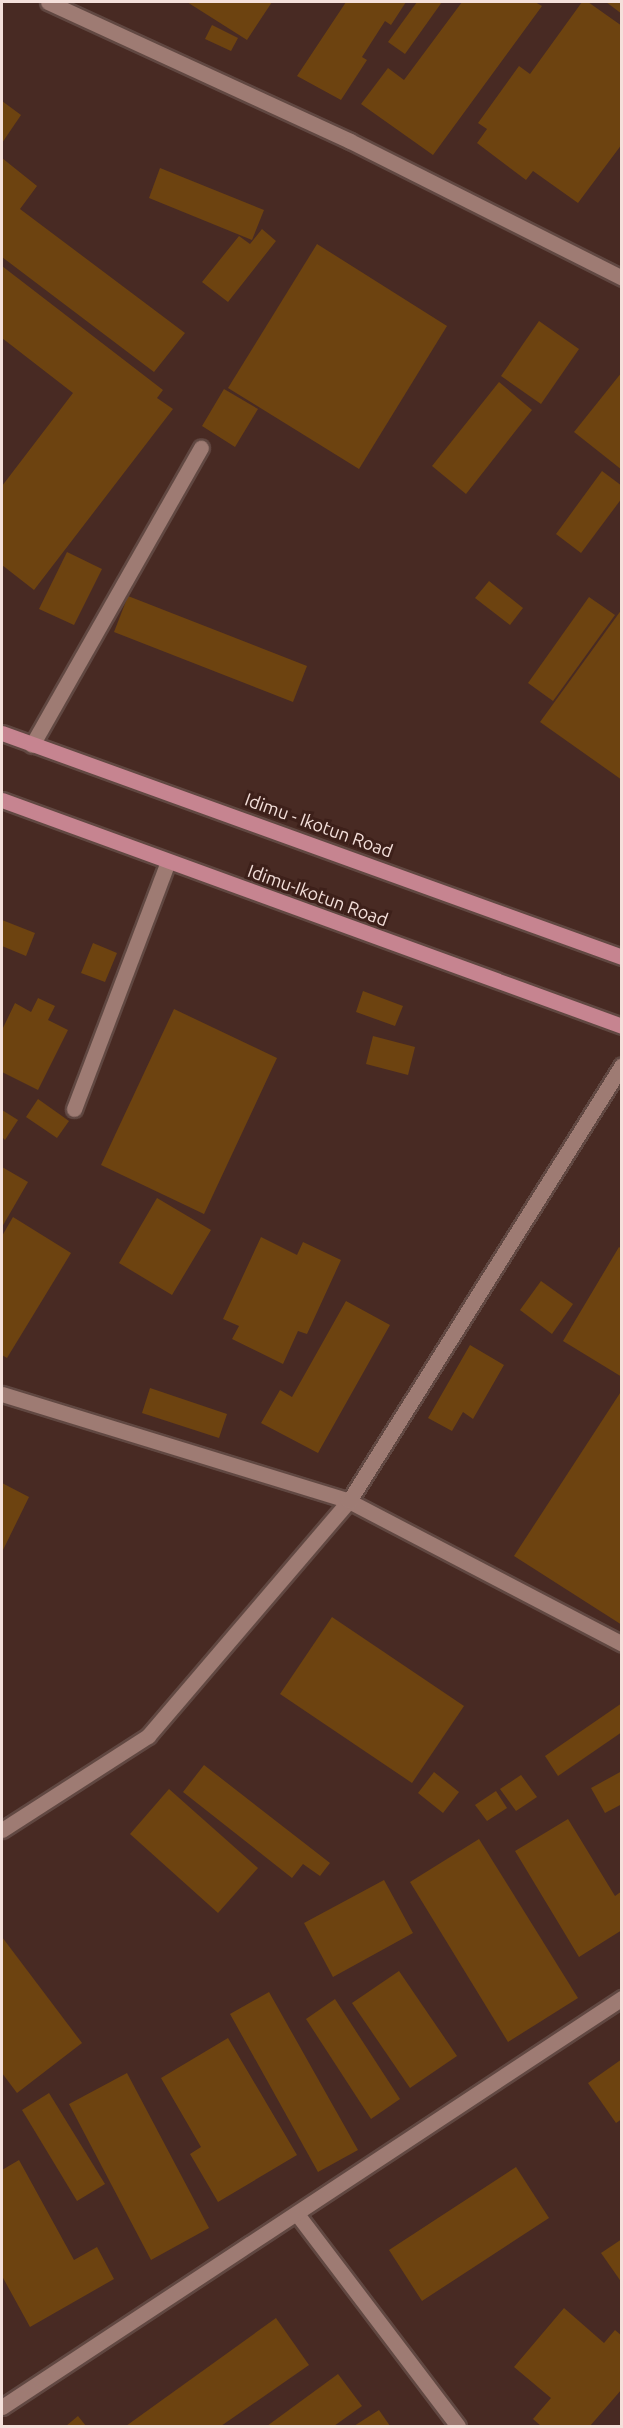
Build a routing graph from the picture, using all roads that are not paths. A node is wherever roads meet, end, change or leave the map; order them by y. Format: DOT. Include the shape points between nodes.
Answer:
graph roads {
  1 [pos="48,2"];
  2 [pos="621,278"];
  3 [pos="201,448"];
  4 [pos="2,733"];
  5 [pos="32,745"];
  6 [pos="2,800"];
  7 [pos="168,862"];
  8 [pos="621,957"];
  9 [pos="621,1026"];
  10 [pos="621,1065"];
  11 [pos="74,1109"];
  12 [pos="2,1394"];
  13 [pos="349,1501"];
  14 [pos="621,1644"];
  15 [pos="2,1830"];
  16 [pos="621,1998"];
  17 [pos="297,2214"];
  18 [pos="2,2407"];
  19 [pos="458,2427"];
  1 -- 2 [label="street" via="350,141"];
  3 -- 5 [label="street"];
  4 -- 5 [label="main road, Idimu - Ikotun Road"];
  5 -- 8 [label="main road, Idimu - Ikotun Road" via="132,777"];
  6 -- 7 [label="main road, Idimu-Ikotun Road"];
  7 -- 9 [label="main road, Idimu-Ikotun Road"];
  7 -- 11 [label="street"];
  10 -- 13 [label="street"];
  12 -- 13 [label="street"];
  13 -- 14 [label="street"];
  13 -- 15 [label="street" via="148,1736"];
  16 -- 17 [label="street"];
  17 -- 18 [label="street" via="134,2316"];
  17 -- 19 [label="street"];
}
